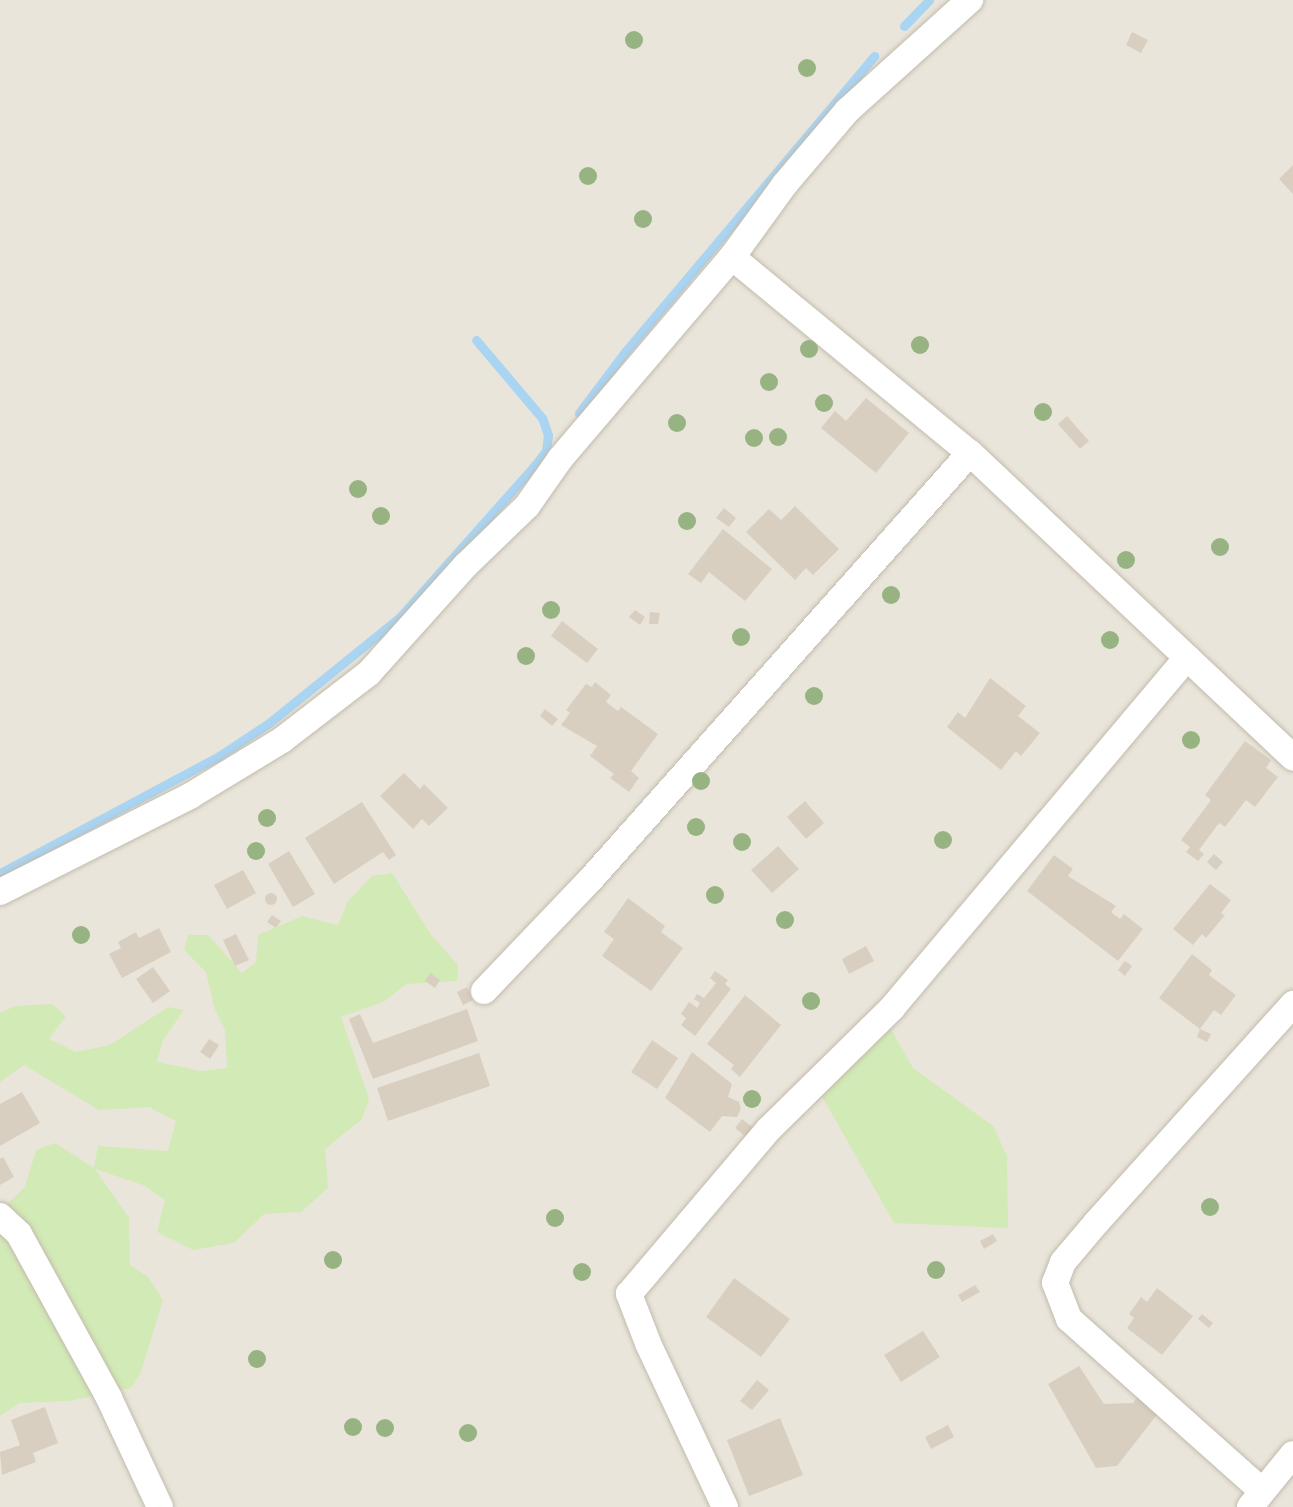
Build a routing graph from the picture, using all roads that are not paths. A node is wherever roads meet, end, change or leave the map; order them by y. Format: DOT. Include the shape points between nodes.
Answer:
graph roads {
  1 [pos="970,0"];
  2 [pos="732,257"];
  3 [pos="970,453"];
  4 [pos="1187,658"];
  5 [pos="1293,757"];
  6 [pos="0,892"];
  7 [pos="484,991"];
  8 [pos="1293,1004"];
  9 [pos="0,1216"];
  10 [pos="1293,1454"];
  11 [pos="1255,1498"];
  12 [pos="160,1507"];
  13 [pos="725,1507"];
  1 -- 2 [label="street" via="847,111 785,184"];
  2 -- 3 [label="street"];
  2 -- 6 [label="street" via="560,459 526,506 466,565 369,673 282,740 190,796"];
  3 -- 4 [label="street"];
  3 -- 7 [label="street" via="591,879"];
  4 -- 5 [label="street"];
  4 -- 13 [label="street" via="892,1008 769,1129 629,1294"];
  8 -- 11 [label="street" via="1069,1254 1055,1283 1069,1319"];
  9 -- 12 [label="street" via="19,1234 109,1398"];
  10 -- 11 [label="street"];
}
